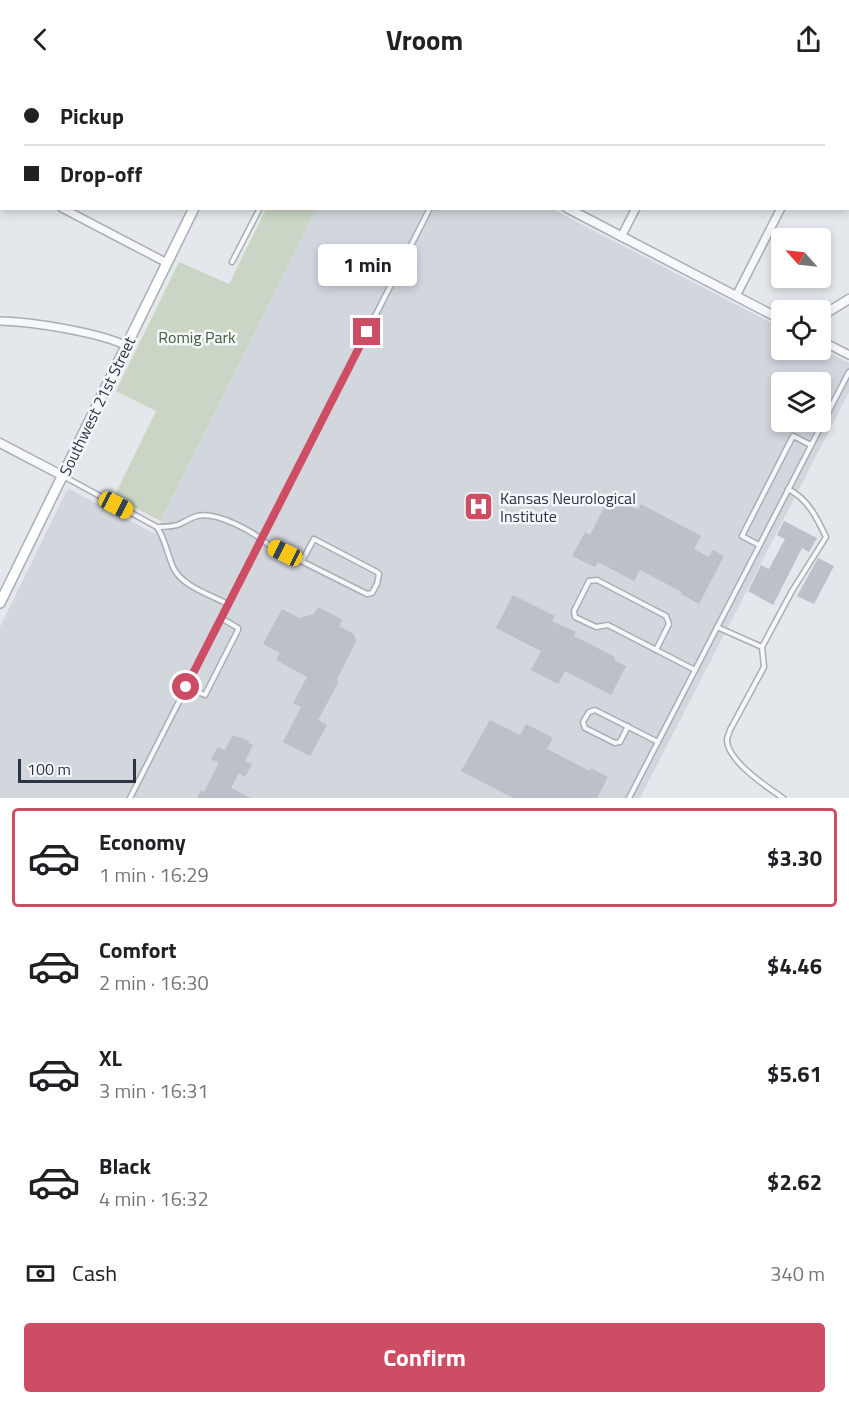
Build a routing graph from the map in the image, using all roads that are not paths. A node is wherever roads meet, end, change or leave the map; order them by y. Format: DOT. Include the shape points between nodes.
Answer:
graph roads {
  1 [pos="66,210"];
  2 [pos="193,210"];
  3 [pos="259,210"];
  4 [pos="429,210"];
  5 [pos="571,210"];
  6 [pos="635,210"];
  7 [pos="780,210"];
  8 [pos="621,237"];
  9 [pos="232,262"];
  10 [pos="167,263"];
  11 [pos="736,296"];
  12 [pos="849,299"];
  13 [pos="831,310"];
  14 [pos="771,314"];
  15 [pos="0,321"];
  16 [pos="831,345"];
  17 [pos="127,346"];
  18 [pos="849,354"];
  19 [pos="849,372"];
  20 [pos="0,443"];
  21 [pos="811,446"];
  22 [pos="63,476"];
  23 [pos="788,489"];
  24 [pos="157,527"];
  25 [pos="262,539"];
  26 [pos="759,545"];
  27 [pos="302,561"];
  28 [pos="0,603"];
  29 [pos="228,604"];
  30 [pos="221,618"];
  31 [pos="717,627"];
  32 [pos="762,647"];
  33 [pos="656,650"];
  34 [pos="695,670"];
  35 [pos="186,687"];
  36 [pos="628,726"];
  37 [pos="658,742"];
  38 [pos="129,798"];
  39 [pos="629,798"];
  40 [pos="783,798"];
  1 -- 10 [label="street"];
  2 -- 10 [label="main road, Southwest 21st Street"];
  3 -- 9 [label="lane"];
  4 -- 25 [label="lane"];
  5 -- 8 [label="street"];
  6 -- 8 [label="street"];
  7 -- 11 [label="street"];
  8 -- 11 [label="street"];
  10 -- 17 [label="main road, Southwest 21st Street"];
  11 -- 14 [label="street"];
  12 -- 13 [label="street"];
  15 -- 17 [label="street" via="103,337"];
  16 -- 18 [label="street"];
  17 -- 22 [label="main road, Southwest 21st Street"];
  19 -- 21 [label="lane"];
  20 -- 22 [label="street"];
  21 -- 23 [label="lane"];
  21 -- 26 [label="lane" via="793,436 742,536"];
  22 -- 24 [label="lane"];
  22 -- 28 [label="main road, Southwest 21st Street"];
  23 -- 26 [label="lane"];
  23 -- 32 [label="lane" via="807,503 826,537"];
  24 -- 25 [label="lane" via="213,515"];
  24 -- 29 [label="lane" via="181,578"];
  25 -- 27 [label="lane"];
  25 -- 29 [label="lane"];
  26 -- 31 [label="lane"];
  27 -- 27 [label="lane" via="367,594 377,584 377,572 314,539"];
  29 -- 30 [label="lane"];
  30 -- 35 [label="lane"];
  30 -- 35 [label="lane" via="238,628 228,651 205,695"];
  31 -- 32 [label="lane"];
  31 -- 34 [label="lane"];
  32 -- 40 [label="lane" via="764,667 727,739 730,750 750,773"];
  33 -- 33 [label="lane" via="608,625 596,627 574,616 589,581 597,580 669,619"];
  33 -- 34 [label="lane"];
  34 -- 37 [label="lane"];
  35 -- 38 [label="lane"];
  36 -- 36 [label="lane" via="592,709 583,722 585,728 615,743 620,742"];
  36 -- 37 [label="lane"];
  37 -- 39 [label="lane"];
}
